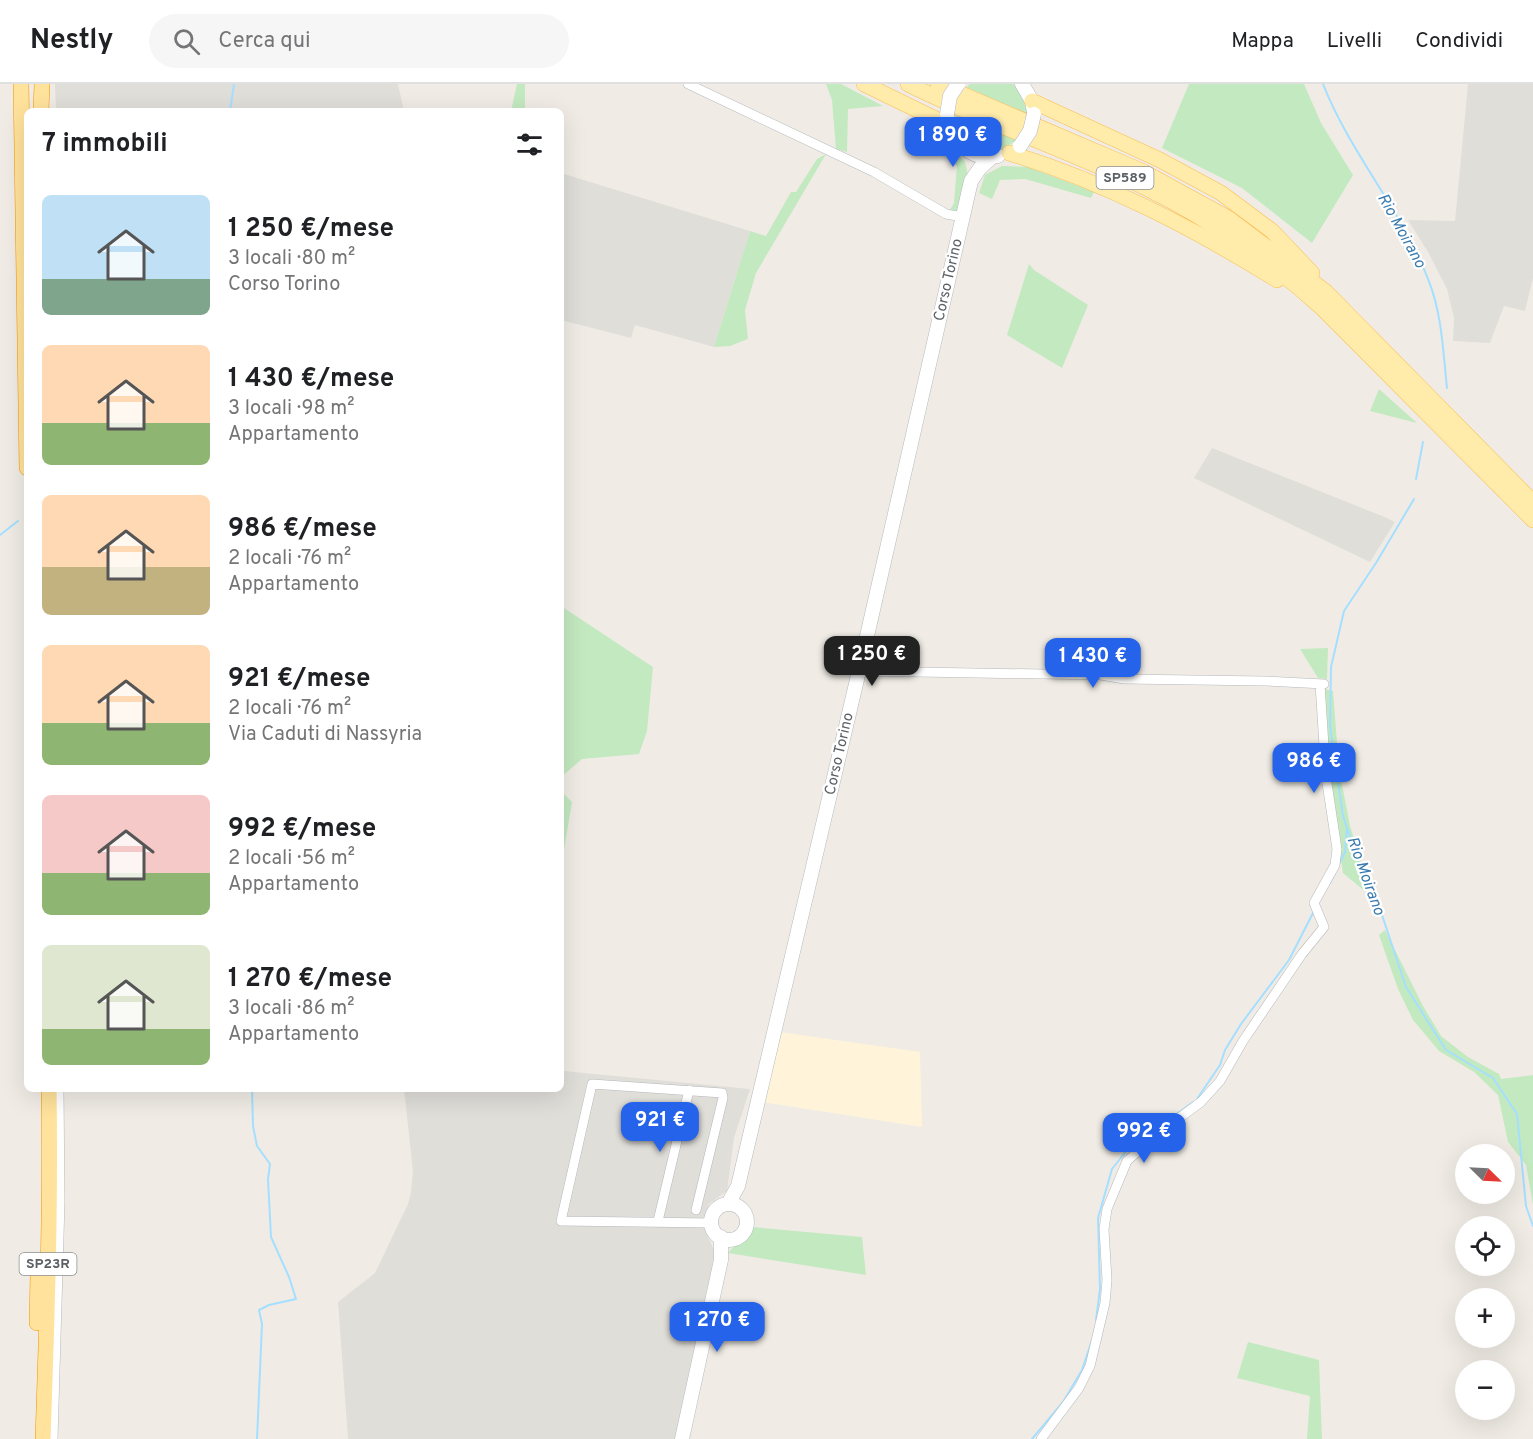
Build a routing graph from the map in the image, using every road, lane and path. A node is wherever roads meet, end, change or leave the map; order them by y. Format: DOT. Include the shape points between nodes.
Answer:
graph roads {
  1 [pos="12,84"];
  2 [pos="21,84"];
  3 [pos="29,84"];
  4 [pos="42,84"];
  5 [pos="688,84"];
  6 [pos="864,84"];
  7 [pos="908,84"];
  8 [pos="938,84"];
  9 [pos="958,84"];
  10 [pos="1022,84"];
  11 [pos="29,108"];
  12 [pos="41,108"];
  13 [pos="1033,108"];
  14 [pos="948,120"];
  15 [pos="965,149"];
  16 [pos="1015,149"];
  17 [pos="992,157"];
  18 [pos="22,171"];
  19 [pos="971,181"];
  20 [pos="963,217"];
  21 [pos="24,290"];
  22 [pos="1326,292"];
  23 [pos="1322,308"];
  24 [pos="1533,502"];
  25 [pos="1533,520"];
  26 [pos="859,671"];
  27 [pos="689,1090"];
  28 [pos="39,1092"];
  29 [pos="49,1092"];
  30 [pos="59,1092"];
  31 [pos="735,1206"];
  32 [pos="696,1210"];
  33 [pos="658,1221"];
  34 [pos="711,1223"];
  35 [pos="726,1238"];
  36 [pos="34,1439"];
  37 [pos="43,1439"];
  38 [pos="53,1439"];
  39 [pos="682,1439"];
  40 [pos="1041,1439"];
  1 -- 18 [label="highway"];
  2 -- 18 [label="highway"];
  3 -- 11 [label="highway"];
  4 -- 12 [label="highway"];
  5 -- 20 [label="street" via="874,172 946,214"];
  6 -- 14 [label="main road"];
  7 -- 23 [label="main road, SP589" via="1141,185 1188,210 1285,275"];
  8 -- 22 [label="main road, SP589" via="1070,139 1186,194 1228,218"];
  9 -- 14 [label="main road, bridge" via="950,96"];
  10 -- 13 [label="main road"];
  13 -- 16 [label="main road, bridge" via="1030,131"];
  13 -- 22 [label="main road" via="1160,160 1221,193 1272,231 1308,266"];
  14 -- 15 [label="main road" via="955,139"];
  15 -- 17 [label="main road"];
  15 -- 19 [label="main road"];
  16 -- 17 [label="main road"];
  16 -- 23 [label="main road" via="1179,223"];
  17 -- 19 [label="main road"];
  18 -- 21 [label="highway"];
  19 -- 20 [label="main road, Corso Torino"];
  20 -- 26 [label="main road, Corso Torino"];
  22 -- 24 [label="main road, SP589"];
  23 -- 25 [label="main road, SP589"];
  26 -- 31 [label="main road, Corso Torino"];
  26 -- 40 [label="street" via="1323,684 1326,777 1337,849 1335,865 1315,907 1324,927 1243,1041 1220,1081 1201,1102 1127,1161 1107,1209 1105,1303 1090,1366 1079,1388"];
  27 -- 32 [label="street" via="723,1095"];
  27 -- 33 [label="street"];
  27 -- 33 [label="street" via="592,1084 561,1221"];
  28 -- 36 [label="highway, SP23R"];
  29 -- 37 [label="highway, SP23R"];
  30 -- 38 [label="street"];
  31 -- 34 [label="main road" via="717,1209"];
  31 -- 35 [label="main road" via="747,1217 746,1228 742,1234"];
  33 -- 34 [label="street"];
  34 -- 35 [label="main road" via="714,1231"];
  35 -- 39 [label="main road"];
}
